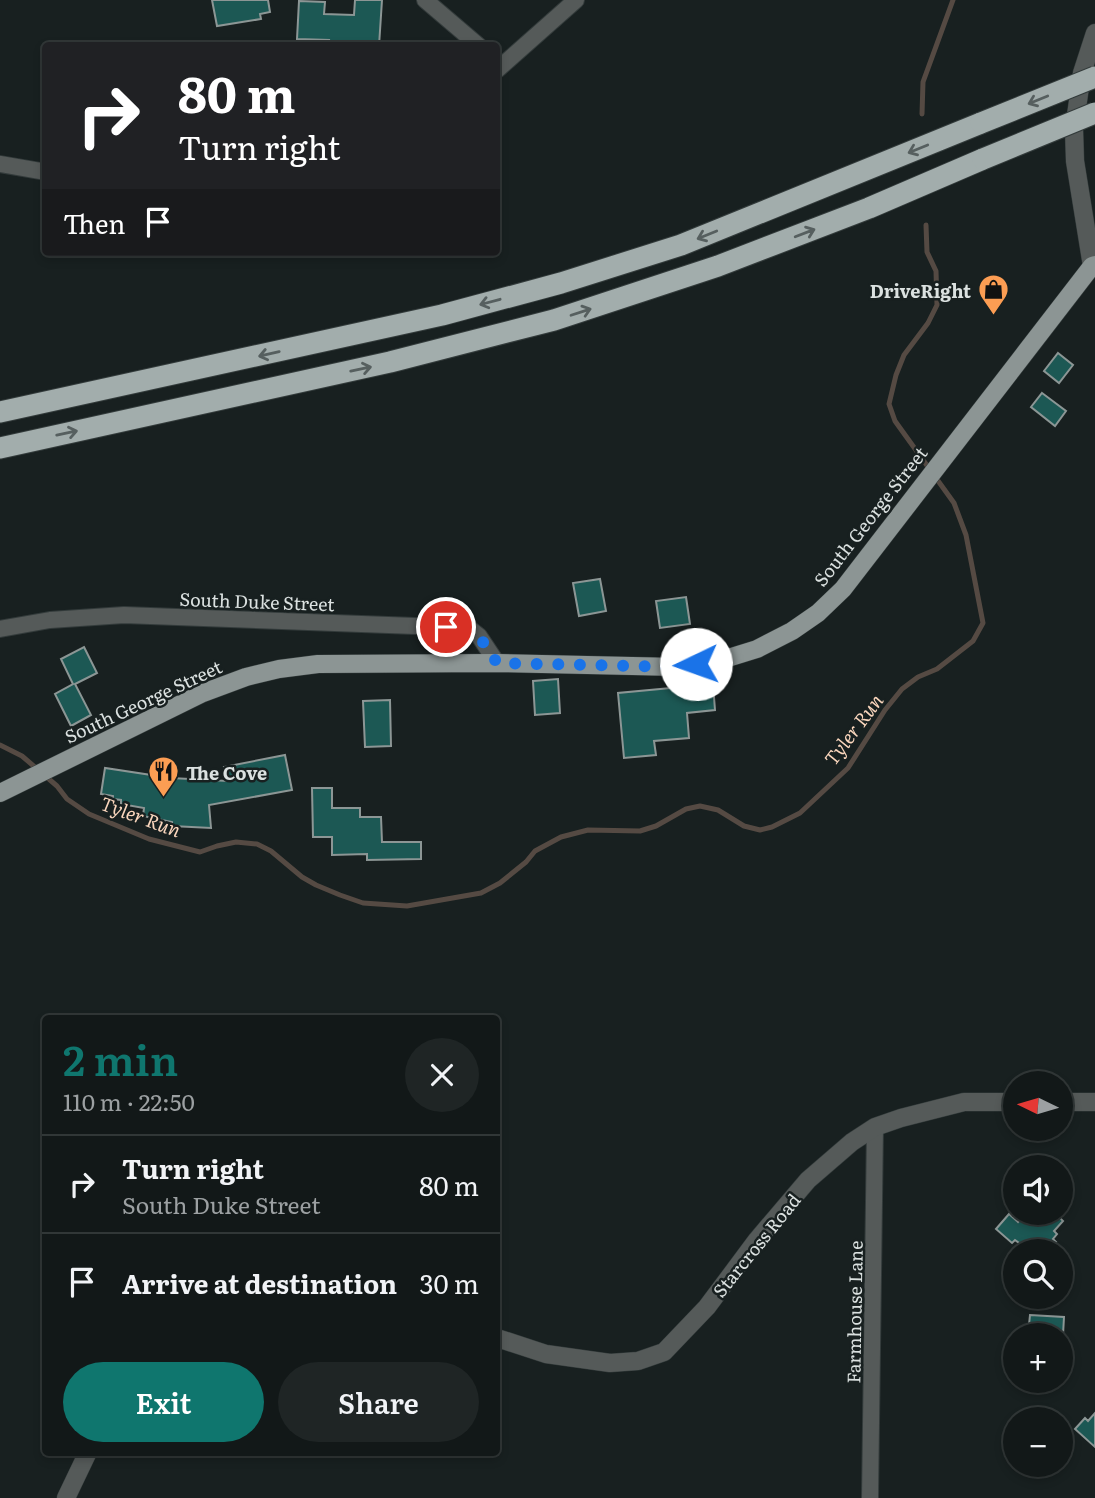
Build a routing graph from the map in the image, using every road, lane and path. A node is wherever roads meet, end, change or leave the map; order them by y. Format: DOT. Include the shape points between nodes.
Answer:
graph roads {
  1 [pos="425,0"];
  2 [pos="576,0"];
  3 [pos="1095,33"];
  4 [pos="474,42"];
  5 [pos="500,65"];
  6 [pos="1095,76"];
  7 [pos="1095,113"];
  8 [pos="0,164"];
  9 [pos="42,171"];
  10 [pos="1093,266"];
  11 [pos="0,412"];
  12 [pos="0,448"];
  13 [pos="0,629"];
  14 [pos="497,663"];
  15 [pos="0,793"];
  16 [pos="1003,1102"];
  17 [pos="1073,1102"];
  18 [pos="1095,1102"];
  19 [pos="875,1127"];
  20 [pos="500,1339"];
  21 [pos="86,1456"];
  22 [pos="68,1496"];
  23 [pos="870,1498"];
  1 -- 4 [label="street"];
  2 -- 5 [label="street"];
  3 -- 10 [label="street" via="1082,72 1074,129"];
  6 -- 11 [label="highway, one-way, bridge" via="681,245 561,283 429,318"];
  12 -- 7 [label="highway, one-way, bridge" via="390,362 554,320 684,279"];
  8 -- 9 [label="street"];
  10 -- 14 [label="main road, South George Street" via="843,589 792,631 757,649 677,667"];
  13 -- 14 [label="street, South Duke Street" via="124,615 469,628"];
  14 -- 15 [label="main road, South George Street" via="311,665 246,677 203,693"];
  16 -- 19 [label="street, Starcross Road" via="964,1102"];
  17 -- 18 [label="street"];
  19 -- 20 [label="street, Starcross Road" via="808,1180 707,1307 664,1352 638,1361 610,1363 546,1353"];
  19 -- 23 [label="street, Farmhouse Lane"];
  21 -- 22 [label="street"];
}
